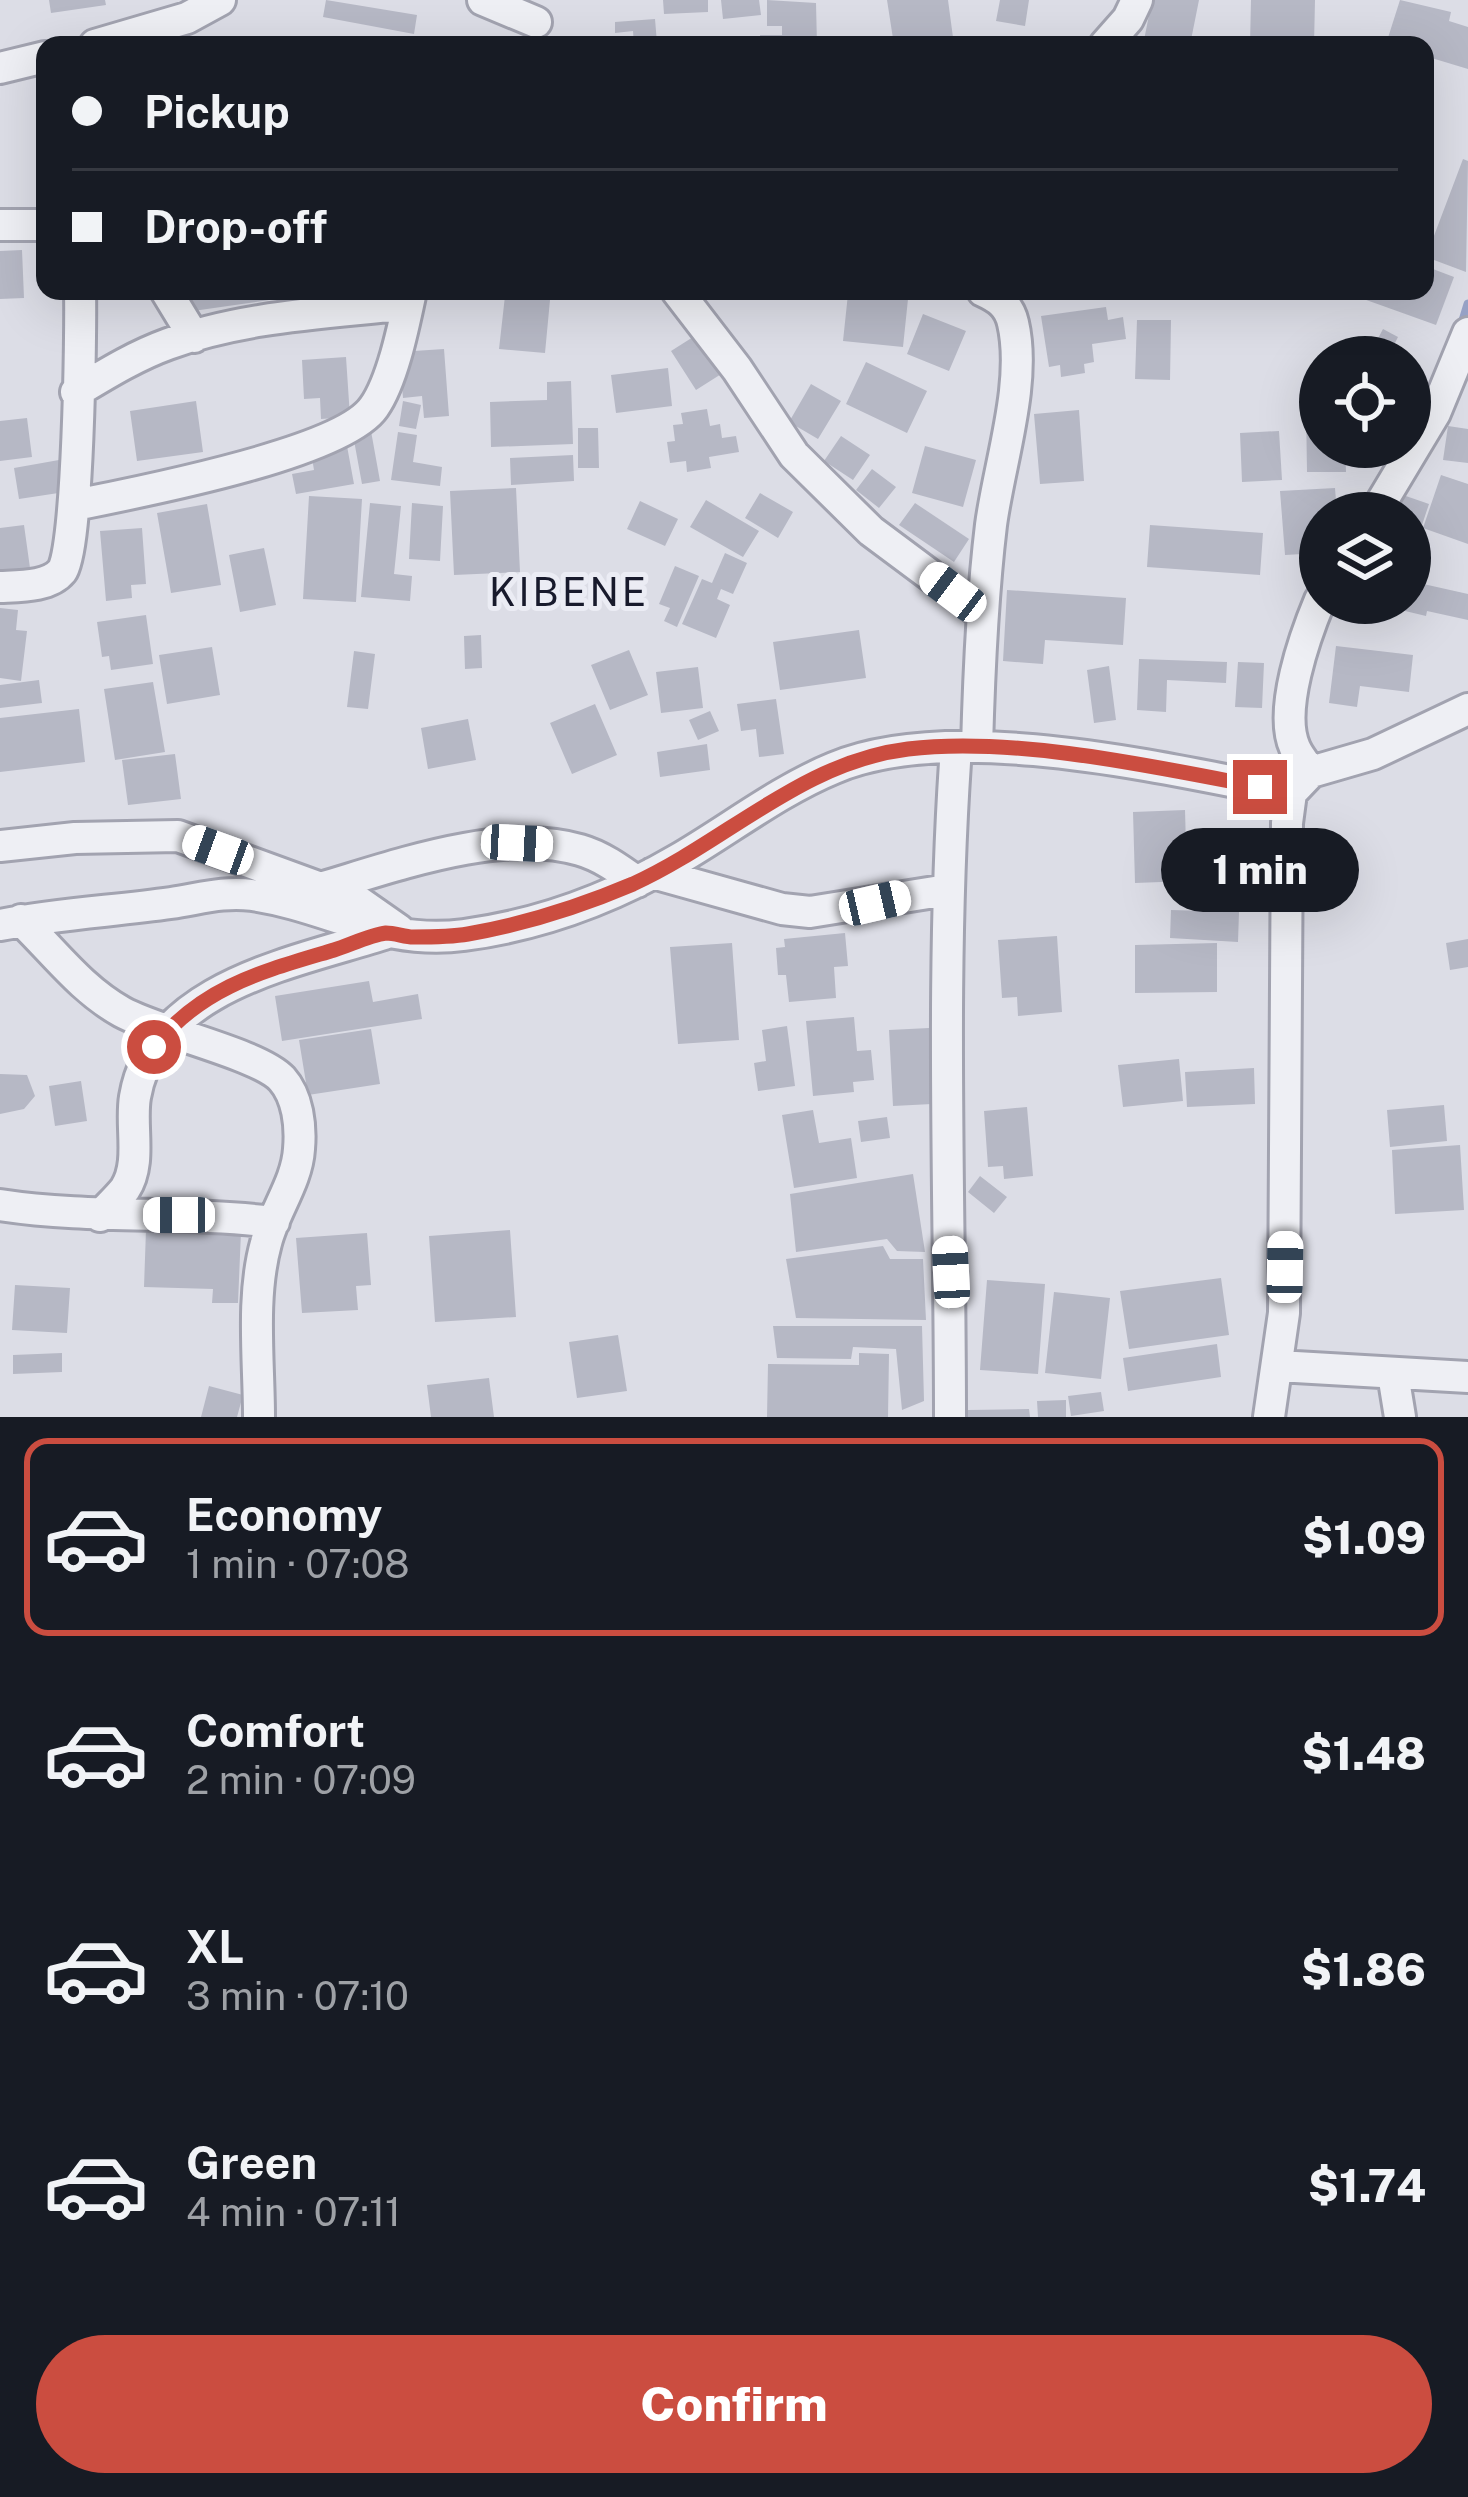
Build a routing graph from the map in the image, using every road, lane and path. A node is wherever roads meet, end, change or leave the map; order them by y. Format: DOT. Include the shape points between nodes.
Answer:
graph roads {
  1 [pos="220,0"];
  2 [pos="483,0"];
  3 [pos="1137,0"];
  4 [pos="538,22"];
  5 [pos="126,36"];
  6 [pos="1113,36"];
  7 [pos="36,59"];
  8 [pos="0,68"];
  9 [pos="0,225"];
  10 [pos="36,225"];
  11 [pos="80,300"];
  12 [pos="171,300"];
  13 [pos="397,300"];
  14 [pos="409,300"];
  15 [pos="684,300"];
  16 [pos="1000,300"];
  17 [pos="194,337"];
  18 [pos="1466,341"];
  19 [pos="76,392"];
  20 [pos="1388,492"];
  21 [pos="74,505"];
  22 [pos="0,587"];
  23 [pos="981,613"];
  24 [pos="1310,624"];
  25 [pos="1468,709"];
  26 [pos="966,747"];
  27 [pos="1301,782"];
  28 [pos="0,846"];
  29 [pos="645,877"];
  30 [pos="324,887"];
  31 [pos="947,890"];
  32 [pos="8,920"];
  33 [pos="398,935"];
  34 [pos="165,1032"];
  35 [pos="0,1205"];
  36 [pos="100,1216"];
  37 [pos="274,1222"];
  38 [pos="1278,1366"];
  39 [pos="1394,1374"];
  40 [pos="1468,1377"];
  41 [pos="259,1417"];
  42 [pos="950,1417"];
  43 [pos="1269,1417"];
  44 [pos="1400,1417"];
  1 -- 5 [label="street"];
  2 -- 4 [label="street"];
  3 -- 6 [label="street"];
  7 -- 8 [label="street"];
  9 -- 10 [label="street"];
  11 -- 19 [label="street"];
  12 -- 17 [label="street"];
  13 -- 17 [label="street"];
  14 -- 21 [label="street" via="380,396 361,420 251,466"];
  15 -- 23 [label="street" via="794,455 871,531"];
  16 -- 23 [label="street" via="1014,326 1016,384"];
  17 -- 19 [label="street" via="126,362"];
  18 -- 20 [label="street" via="1436,413"];
  19 -- 21 [label="street"];
  21 -- 22 [label="street" via="58,576"];
  23 -- 26 [label="street"];
  24 -- 27 [label="street" via="1292,689"];
  25 -- 27 [label="street"];
  26 -- 27 [label="street"];
  26 -- 29 [label="street" via="877,754 835,767"];
  26 -- 31 [label="street"];
  27 -- 38 [label="street" via="1287,824"];
  28 -- 30 [label="street" via="178,836"];
  29 -- 30 [label="street" via="579,849 517,843"];
  29 -- 31 [label="street" via="810,912"];
  29 -- 33 [label="street" via="520,924"];
  30 -- 33 [label="street" via="359,902"];
  31 -- 42 [label="street"];
  32 -- 33 [label="street" via="222,893"];
  32 -- 34 [label="street" via="85,989"];
  33 -- 34 [label="street" via="269,967"];
  34 -- 36 [label="street" via="135,1094 127,1187"];
  34 -- 37 [label="street" via="259,1064 294,1096 299,1151"];
  35 -- 36 [label="street"];
  36 -- 37 [label="street"];
  37 -- 41 [label="street" via="259,1297"];
  38 -- 39 [label="street"];
  38 -- 43 [label="street"];
  39 -- 40 [label="street"];
  39 -- 44 [label="street"];
}
